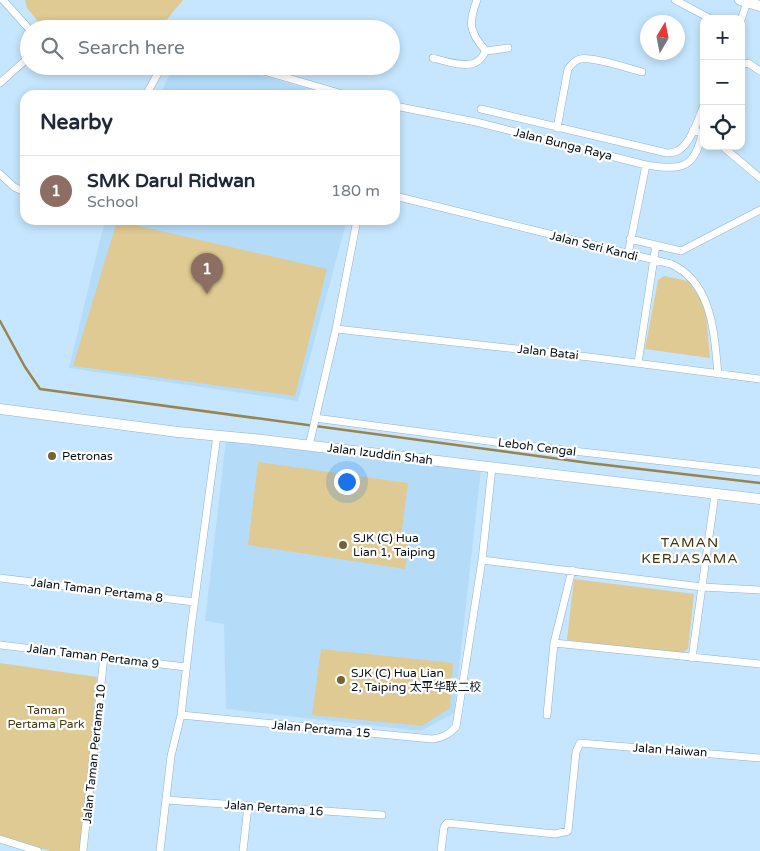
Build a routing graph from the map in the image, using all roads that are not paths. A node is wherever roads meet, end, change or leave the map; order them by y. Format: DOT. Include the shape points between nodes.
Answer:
graph roads {
  1 [pos="3,0"];
  2 [pos="477,0"];
  3 [pos="675,0"];
  4 [pos="744,1"];
  5 [pos="760,6"];
  6 [pos="703,15"];
  7 [pos="742,15"];
  8 [pos="21,20"];
  9 [pos="508,48"];
  10 [pos="486,51"];
  11 [pos="433,58"];
  12 [pos="745,64"];
  13 [pos="20,65"];
  14 [pos="760,71"];
  15 [pos="642,72"];
  16 [pos="157,75"];
  17 [pos="278,75"];
  18 [pos="0,83"];
  19 [pos="149,90"];
  20 [pos="329,90"];
  21 [pos="400,107"];
  22 [pos="481,109"];
  23 [pos="700,114"];
  24 [pos="557,128"];
  25 [pos="693,130"];
  26 [pos="700,132"];
  27 [pos="700,144"];
  28 [pos="727,150"];
  29 [pos="646,165"];
  30 [pos="0,174"];
  31 [pos="760,178"];
  32 [pos="20,190"];
  33 [pos="400,197"];
  34 [pos="760,210"];
  35 [pos="356,225"];
  36 [pos="630,239"];
  37 [pos="656,245"];
  38 [pos="628,254"];
  39 [pos="653,260"];
  40 [pos="336,329"];
  41 [pos="638,363"];
  42 [pos="718,374"];
  43 [pos="760,379"];
  44 [pos="0,410"];
  45 [pos="315,420"];
  46 [pos="217,435"];
  47 [pos="309,446"];
  48 [pos="492,468"];
  49 [pos="760,472"];
  50 [pos="715,494"];
  51 [pos="760,499"];
  52 [pos="482,560"];
  53 [pos="572,570"];
  54 [pos="0,578"];
  55 [pos="702,587"];
  56 [pos="760,590"];
  57 [pos="194,602"];
  58 [pos="554,643"];
  59 [pos="0,645"];
  60 [pos="104,656"];
  61 [pos="692,658"];
  62 [pos="760,664"];
  63 [pos="186,667"];
  64 [pos="547,715"];
  65 [pos="181,716"];
  66 [pos="760,758"];
  67 [pos="166,800"];
  68 [pos="248,806"];
  69 [pos="382,814"];
  70 [pos="0,839"];
  71 [pos="38,851"];
  72 [pos="83,851"];
  73 [pos="160,851"];
  74 [pos="243,851"];
  75 [pos="441,851"];
  1 -- 8 [label="street"];
  2 -- 10 [label="street" via="470,25"];
  3 -- 6 [label="street"];
  4 -- 5 [label="main road"];
  4 -- 7 [label="street"];
  9 -- 10 [label="street"];
  10 -- 11 [label="street" via="478,61 470,64"];
  12 -- 14 [label="street"];
  13 -- 18 [label="street"];
  15 -- 24 [label="street" via="597,60 581,58 572,63 568,69"];
  16 -- 19 [label="street"];
  17 -- 20 [label="street"];
  21 -- 29 [label="street, Jalan Bunga Raya" via="476,122"];
  22 -- 24 [label="street, Jalan Bunga Raya"];
  23 -- 25 [label="street, Jalan Bunga Raya"];
  24 -- 25 [label="street, Jalan Bunga Raya" via="668,153 678,152"];
  25 -- 26 [label="street, Jalan Bunga Raya"];
  27 -- 29 [label="street, Jalan Bunga Raya" via="698,151 685,164 668,168"];
  28 -- 31 [label="street"];
  29 -- 36 [label="street"];
  30 -- 32 [label="street"];
  33 -- 38 [label="street, Jalan Seri Kandi"];
  34 -- 37 [label="street" via="681,251"];
  35 -- 40 [label="street"];
  36 -- 37 [label="street"];
  36 -- 38 [label="street"];
  37 -- 39 [label="street"];
  38 -- 39 [label="street, Jalan Seri Kandi"];
  39 -- 41 [label="street"];
  39 -- 42 [label="street, Jalan Seri Kandi" via="680,268 698,287 711,317"];
  40 -- 41 [label="street, Jalan Batai"];
  40 -- 45 [label="street"];
  41 -- 42 [label="street, Jalan Batai"];
  42 -- 43 [label="street, Jalan Batai"];
  44 -- 46 [label="main road, Jalan Izuddin Shah"];
  45 -- 47 [label="street"];
  45 -- 49 [label="street, Leboh Cengal"];
  46 -- 47 [label="main road, Jalan Izuddin Shah"];
  46 -- 57 [label="street"];
  47 -- 48 [label="main road, Jalan Izuddin Shah"];
  48 -- 50 [label="main road, Jalan Izuddin Shah"];
  48 -- 52 [label="street"];
  50 -- 51 [label="main road, Jalan Izuddin Shah"];
  50 -- 55 [label="street"];
  52 -- 53 [label="street"];
  52 -- 65 [label="street, Jalan Pertama 15" via="456,727 442,738"];
  53 -- 55 [label="street"];
  53 -- 58 [label="street"];
  54 -- 57 [label="street, Jalan Taman Pertama 8"];
  55 -- 56 [label="street"];
  55 -- 61 [label="street"];
  57 -- 63 [label="street"];
  58 -- 61 [label="street"];
  58 -- 64 [label="street"];
  59 -- 60 [label="street, Jalan Taman Pertama 9"];
  60 -- 63 [label="street, Jalan Taman Pertama 9"];
  60 -- 72 [label="street, Jalan Taman Pertama 10"];
  61 -- 62 [label="street"];
  63 -- 65 [label="street"];
  65 -- 67 [label="street" via="171,756"];
  66 -- 75 [label="street, Jalan Haiwan" via="580,743 576,752 568,831 555,834 448,823 444,827"];
  67 -- 68 [label="street, Jalan Pertama 16"];
  67 -- 73 [label="street"];
  68 -- 69 [label="street, Jalan Pertama 16"];
  68 -- 74 [label="street"];
  70 -- 71 [label="street"];
}
